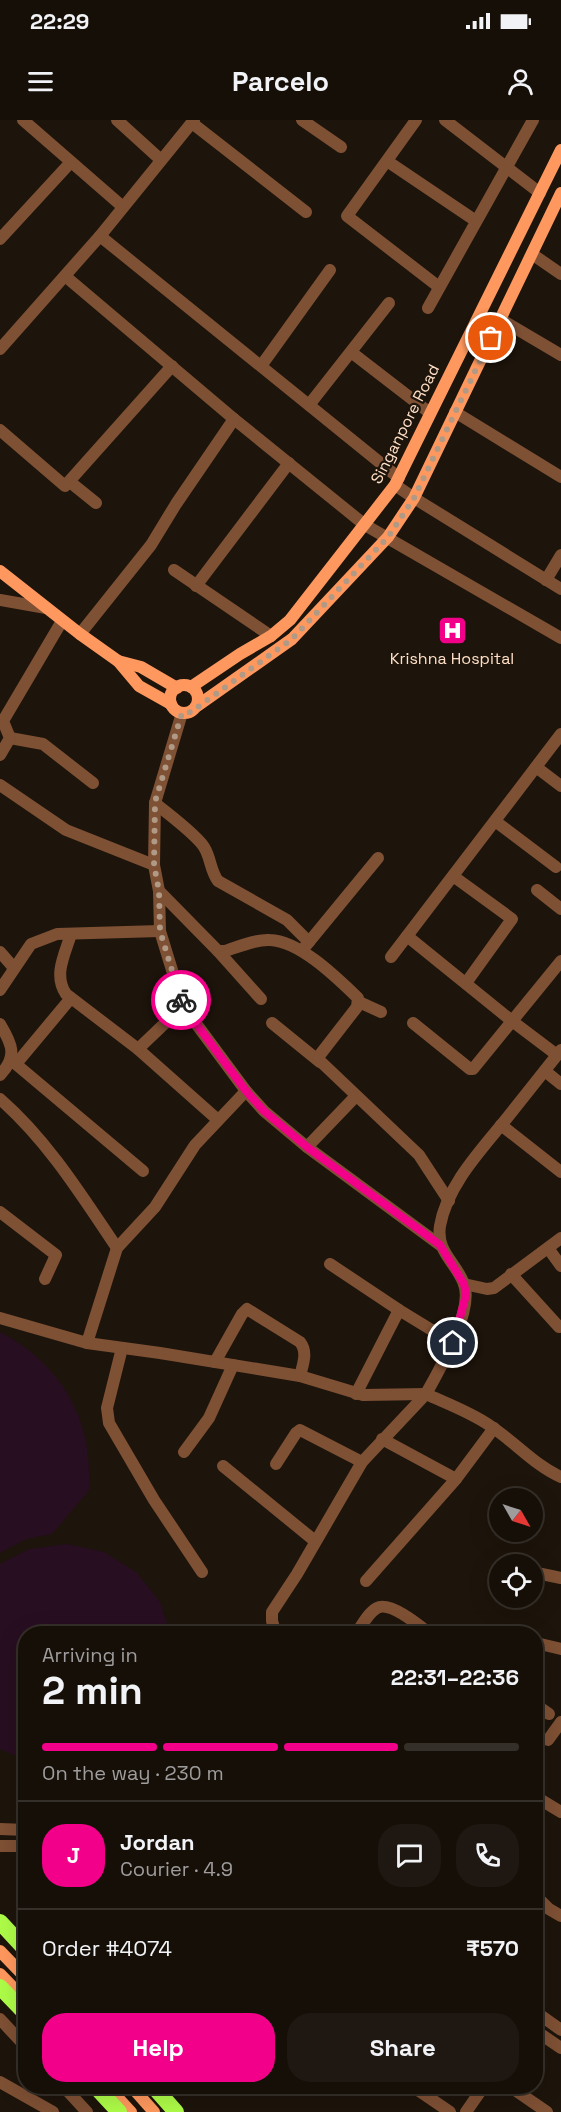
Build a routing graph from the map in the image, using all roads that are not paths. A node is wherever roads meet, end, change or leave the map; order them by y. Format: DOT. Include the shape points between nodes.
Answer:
graph roads {
  1 [pos="23,120"];
  2 [pos="117,120"];
  3 [pos="302,120"];
  4 [pos="416,120"];
  5 [pos="445,120"];
  6 [pos="533,120"];
  7 [pos="193,121"];
  8 [pos="341,147"];
  9 [pos="561,150"];
  10 [pos="161,160"];
  11 [pos="387,161"];
  12 [pos="71,162"];
  13 [pos="506,168"];
  14 [pos="540,193"];
  15 [pos="560,196"];
  16 [pos="123,207"];
  17 [pos="306,212"];
  18 [pos="476,221"];
  19 [pos="100,236"];
  20 [pos="0,239"];
  21 [pos="532,254"];
  22 [pos="330,270"];
  23 [pos="561,274"];
  24 [pos="65,276"];
  25 [pos="439,287"];
  26 [pos="389,303"];
  27 [pos="428,308"];
  28 [pos="500,319"];
  29 [pos="0,349"];
  30 [pos="351,352"];
  31 [pos="561,355"];
  32 [pos="172,366"];
  33 [pos="261,366"];
  34 [pos="309,405"];
  35 [pos="455,412"];
  36 [pos="430,413"];
  37 [pos="234,419"];
  38 [pos="0,430"];
  39 [pos="289,463"];
  40 [pos="561,477"];
  41 [pos="70,482"];
  42 [pos="397,482"];
  43 [pos="414,498"];
  44 [pos="96,503"];
  45 [pos="365,525"];
  46 [pos="388,537"];
  47 [pos="561,555"];
  48 [pos="174,570"];
  49 [pos="0,571"];
  50 [pos="546,580"];
  51 [pos="196,586"];
  52 [pos="561,589"];
  53 [pos="0,600"];
  54 [pos="46,608"];
  55 [pos="62,621"];
  56 [pos="80,634"];
  57 [pos="271,636"];
  58 [pos="561,638"];
  59 [pos="118,661"];
  60 [pos="191,687"];
  61 [pos="177,688"];
  62 [pos="171,704"];
  63 [pos="197,706"];
  64 [pos="182,713"];
  65 [pos="561,734"];
  66 [pos="10,738"];
  67 [pos="0,755"];
  68 [pos="536,767"];
  69 [pos="93,783"];
  70 [pos="0,785"];
  71 [pos="561,786"];
  72 [pos="155,802"];
  73 [pos="495,821"];
  74 [pos="378,858"];
  75 [pos="154,865"];
  76 [pos="556,867"];
  77 [pos="453,876"];
  78 [pos="537,890"];
  79 [pos="159,891"];
  80 [pos="561,909"];
  81 [pos="160,931"];
  82 [pos="71,934"];
  83 [pos="407,936"];
  84 [pos="305,946"];
  85 [pos="218,951"];
  86 [pos="0,952"];
  87 [pos="391,957"];
  88 [pos="561,961"];
  89 [pos="14,968"];
  90 [pos="466,983"];
  91 [pos="0,990"];
  92 [pos="70,998"];
  93 [pos="261,999"];
  94 [pos="359,1002"];
  95 [pos="183,1006"];
  96 [pos="381,1012"];
  97 [pos="512,1022"];
  98 [pos="272,1023"];
  99 [pos="413,1023"];
  100 [pos="0,1024"];
  101 [pos="138,1049"];
  102 [pos="559,1053"];
  103 [pos="14,1062"];
  104 [pos="320,1062"];
  105 [pos="545,1071"];
  106 [pos="0,1075"];
  107 [pos="561,1084"];
  108 [pos="246,1091"];
  109 [pos="356,1096"];
  110 [pos="0,1099"];
  111 [pos="218,1120"];
  112 [pos="501,1125"];
  113 [pos="307,1147"];
  114 [pos="143,1171"];
  115 [pos="561,1172"];
  116 [pos="448,1201"];
  117 [pos="0,1212"];
  118 [pos="561,1238"];
  119 [pos="440,1245"];
  120 [pos="117,1248"];
  121 [pos="548,1248"];
  122 [pos="330,1264"];
  123 [pos="561,1266"];
  124 [pos="511,1274"];
  125 [pos="45,1279"];
  126 [pos="464,1284"];
  127 [pos="399,1311"];
  128 [pos="0,1318"];
  129 [pos="559,1327"];
  130 [pos="87,1343"];
  131 [pos="453,1343"];
  132 [pos="122,1348"];
  133 [pos="215,1362"];
  134 [pos="233,1365"];
  135 [pos="300,1376"];
  136 [pos="356,1394"];
  137 [pos="426,1394"];
  138 [pos="494,1428"];
  139 [pos="382,1439"];
  140 [pos="184,1452"];
  141 [pos="362,1462"];
  142 [pos="276,1464"];
  143 [pos="223,1466"];
  144 [pos="561,1477"];
  145 [pos="456,1479"];
  146 [pos="315,1541"];
  147 [pos="202,1572"];
  148 [pos="543,1574"];
  149 [pos="561,1578"];
  150 [pos="366,1581"];
  151 [pos="274,1626"];
  152 [pos="362,1626"];
  153 [pos="418,1626"];
  154 [pos="543,1645"];
  155 [pos="561,1649"];
  156 [pos="543,1710"];
  157 [pos="549,1714"];
  158 [pos="561,1722"];
  159 [pos="548,1740"];
  160 [pos="543,1801"];
  161 [pos="561,1812"];
  162 [pos="0,1829"];
  163 [pos="18,1830"];
  164 [pos="0,1846"];
  165 [pos="18,1846"];
  166 [pos="543,1903"];
  167 [pos="561,1916"];
  168 [pos="0,1922"];
  169 [pos="18,1941"];
  170 [pos="0,1951"];
  171 [pos="18,1970"];
  172 [pos="0,1974"];
  173 [pos="0,1987"];
  174 [pos="18,1993"];
  175 [pos="18,2006"];
  176 [pos="543,2017"];
  177 [pos="0,2019"];
  178 [pos="561,2030"];
  179 [pos="543,2036"];
  180 [pos="18,2038"];
  181 [pos="561,2048"];
  182 [pos="0,2082"];
  183 [pos="18,2092"];
  184 [pos="21,2094"];
  185 [pos="70,2094"];
  186 [pos="102,2094"];
  187 [pos="114,2094"];
  188 [pos="138,2094"];
  189 [pos="160,2094"];
  190 [pos="423,2094"];
  191 [pos="478,2094"];
  192 [pos="521,2094"];
  193 [pos="52,2112"];
  194 [pos="87,2112"];
  195 [pos="119,2112"];
  196 [pos="131,2112"];
  197 [pos="154,2112"];
  198 [pos="176,2112"];
  199 [pos="450,2112"];
  200 [pos="466,2112"];
  201 [pos="547,2112"];
  1 -- 12 [label="street"];
  2 -- 10 [label="street"];
  3 -- 8 [label="street"];
  4 -- 11 [label="street"];
  5 -- 13 [label="street"];
  6 -- 13 [label="street"];
  7 -- 10 [label="street"];
  7 -- 17 [label="street"];
  9 -- 14 [label="main road, Singanpore Road"];
  10 -- 16 [label="street"];
  11 -- 18 [label="street"];
  11 -- 25 [label="street" via="347,216"];
  12 -- 16 [label="street"];
  12 -- 20 [label="street"];
  13 -- 14 [label="street"];
  13 -- 18 [label="street"];
  14 -- 36 [label="main road, Singanpore Road"];
  15 -- 21 [label="main road"];
  16 -- 19 [label="street"];
  18 -- 25 [label="street"];
  19 -- 24 [label="street"];
  19 -- 33 [label="street"];
  21 -- 23 [label="street"];
  21 -- 28 [label="main road"];
  22 -- 33 [label="street"];
  24 -- 29 [label="street"];
  24 -- 32 [label="street"];
  25 -- 27 [label="street"];
  26 -- 30 [label="street"];
  28 -- 31 [label="street"];
  28 -- 35 [label="main road"];
  30 -- 34 [label="street"];
  30 -- 36 [label="street"];
  32 -- 37 [label="street"];
  32 -- 41 [label="street"];
  33 -- 34 [label="street"];
  34 -- 42 [label="street"];
  35 -- 40 [label="street"];
  35 -- 43 [label="main road"];
  36 -- 42 [label="main road, Singanpore Road"];
  37 -- 39 [label="street"];
  37 -- 56 [label="street" via="151,545"];
  38 -- 41 [label="street" via="64,486"];
  39 -- 45 [label="street"];
  39 -- 51 [label="street"];
  41 -- 44 [label="street"];
  42 -- 43 [label="street"];
  42 -- 45 [label="main road, Singanpore Road"];
  43 -- 46 [label="main road"];
  43 -- 50 [label="street"];
  45 -- 46 [label="street"];
  45 -- 57 [label="main road, Singanpore Road" via="290,620"];
  46 -- 58 [label="street"];
  46 -- 63 [label="main road" via="292,639"];
  47 -- 50 [label="street"];
  48 -- 51 [label="street"];
  49 -- 54 [label="main road"];
  50 -- 52 [label="street"];
  51 -- 57 [label="street"];
  53 -- 54 [label="street"];
  54 -- 55 [label="main road"];
  55 -- 56 [label="main road"];
  55 -- 66 [label="street" via="3,721"];
  56 -- 59 [label="main road"];
  57 -- 60 [label="main road, Singanpore Road"];
  59 -- 61 [label="main road" via="141,668"];
  59 -- 62 [label="main road" via="139,686"];
  60 -- 61 [label="main road"];
  60 -- 63 [label="main road" via="197,693"];
  61 -- 62 [label="main road" via="171,695"];
  62 -- 64 [label="main road"];
  63 -- 64 [label="main road"];
  64 -- 72 [label="street"];
  65 -- 68 [label="street"];
  66 -- 67 [label="street"];
  66 -- 69 [label="street" via="43,744"];
  68 -- 71 [label="street"];
  68 -- 73 [label="street"];
  70 -- 75 [label="street" via="66,830"];
  72 -- 75 [label="street"];
  72 -- 84 [label="street" via="203,845 218,881 286,920"];
  73 -- 76 [label="street"];
  73 -- 77 [label="street"];
  74 -- 84 [label="street"];
  75 -- 79 [label="street"];
  77 -- 83 [label="street"];
  77 -- 90 [label="street" via="512,919"];
  78 -- 80 [label="street"];
  79 -- 81 [label="street"];
  79 -- 85 [label="street"];
  81 -- 82 [label="street"];
  81 -- 95 [label="street"];
  82 -- 89 [label="street" via="57,934 31,944"];
  82 -- 92 [label="street" via="59,976 60,985"];
  83 -- 87 [label="street"];
  83 -- 90 [label="street"];
  84 -- 85 [label="street" via="269,939"];
  84 -- 94 [label="street"];
  85 -- 93 [label="street"];
  86 -- 89 [label="street"];
  88 -- 97 [label="street"];
  89 -- 91 [label="street"];
  90 -- 97 [label="street"];
  92 -- 101 [label="street"];
  92 -- 103 [label="street"];
  94 -- 96 [label="street"];
  94 -- 104 [label="street" via="319,1056"];
  95 -- 101 [label="street"];
  95 -- 108 [label="street"];
  97 -- 99 [label="street" via="473,1069"];
  97 -- 102 [label="street"];
  98 -- 104 [label="street"];
  100 -- 103 [label="street"];
  101 -- 111 [label="street"];
  102 -- 105 [label="street"];
  103 -- 106 [label="street"];
  103 -- 114 [label="street"];
  104 -- 109 [label="street"];
  105 -- 107 [label="street"];
  105 -- 112 [label="street"];
  108 -- 111 [label="street"];
  108 -- 113 [label="street"];
  109 -- 113 [label="street"];
  109 -- 116 [label="street" via="419,1155"];
  110 -- 120 [label="street" via="64,1169"];
  111 -- 120 [label="street" via="195,1145 155,1207"];
  112 -- 115 [label="street"];
  112 -- 116 [label="street"];
  113 -- 119 [label="street"];
  116 -- 119 [label="street" via="440,1228"];
  117 -- 125 [label="street" via="56,1255"];
  118 -- 121 [label="street"];
  119 -- 126 [label="street"];
  120 -- 130 [label="street"];
  121 -- 123 [label="street"];
  121 -- 124 [label="street"];
  122 -- 127 [label="street"];
  124 -- 126 [label="street" via="494,1288"];
  124 -- 129 [label="street"];
  126 -- 131 [label="street" via="464,1307"];
  127 -- 131 [label="street"];
  127 -- 136 [label="street"];
  128 -- 130 [label="street"];
  130 -- 132 [label="street"];
  131 -- 137 [label="street"];
  132 -- 133 [label="street"];
  132 -- 147 [label="street" via="108,1408 109,1423"];
  133 -- 134 [label="street"];
  133 -- 135 [label="street" via="247,1308 305,1347"];
  134 -- 135 [label="street"];
  134 -- 140 [label="street" via="209,1418"];
  135 -- 136 [label="street"];
  136 -- 137 [label="street"];
  137 -- 138 [label="street"];
  137 -- 139 [label="street"];
  138 -- 144 [label="street"];
  138 -- 145 [label="street"];
  139 -- 141 [label="street"];
  139 -- 145 [label="street"];
  141 -- 142 [label="street" via="300,1430"];
  141 -- 146 [label="street"];
  143 -- 146 [label="street"];
  145 -- 150 [label="street"];
  146 -- 151 [label="street" via="272,1612"];
  148 -- 149 [label="street"];
  152 -- 153 [label="street" via="383,1606"];
  154 -- 155 [label="street"];
  156 -- 157 [label="street"];
  158 -- 159 [label="street"];
  160 -- 161 [label="street"];
  162 -- 163 [label="street"];
  164 -- 165 [label="street"];
  166 -- 167 [label="street"];
  168 -- 169 [label="highway"];
  170 -- 171 [label="main road"];
  172 -- 174 [label="main road"];
  173 -- 175 [label="highway"];
  176 -- 178 [label="street"];
  177 -- 180 [label="street"];
  179 -- 181 [label="street"];
  182 -- 183 [label="street"];
  184 -- 193 [label="street"];
  185 -- 194 [label="street"];
  186 -- 195 [label="highway"];
  187 -- 196 [label="main road"];
  188 -- 197 [label="main road"];
  189 -- 198 [label="highway"];
  190 -- 199 [label="street"];
  191 -- 200 [label="street"];
  192 -- 201 [label="street"];
}
